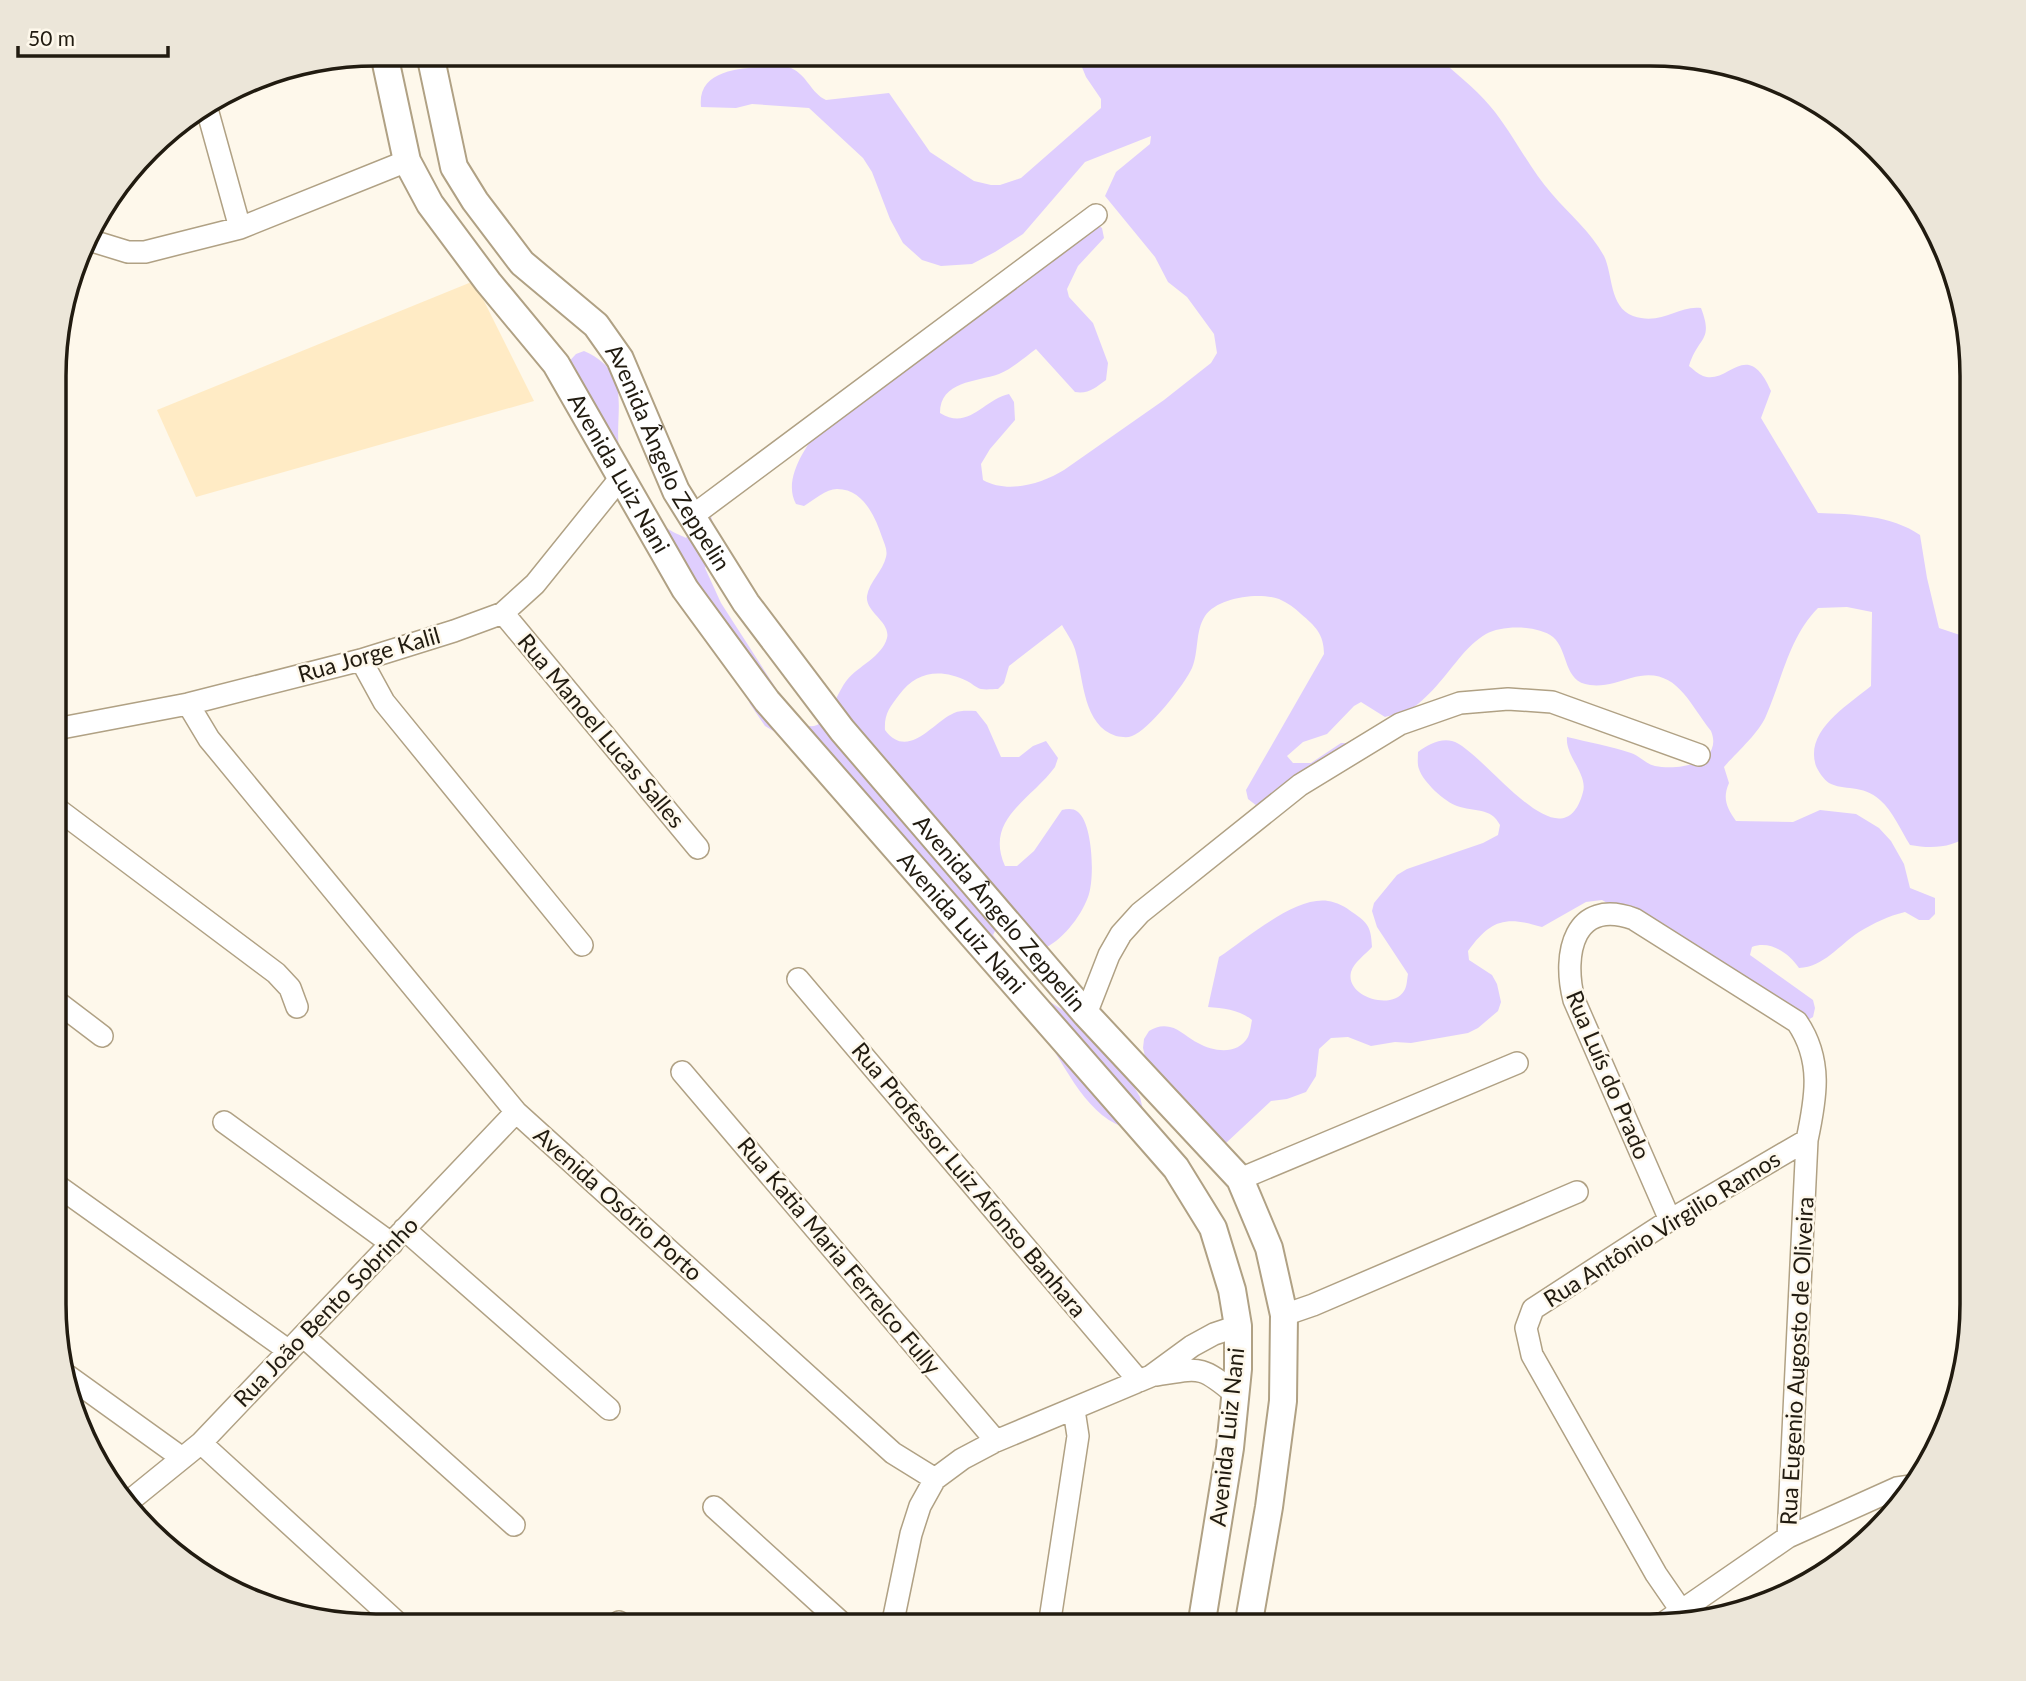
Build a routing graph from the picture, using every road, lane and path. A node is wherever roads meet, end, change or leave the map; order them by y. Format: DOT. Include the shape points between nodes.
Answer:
graph roads {
  1 [pos="387,66"];
  2 [pos="433,66"];
  3 [pos="209,116"];
  4 [pos="407,161"];
  5 [pos="1096,215"];
  6 [pos="240,228"];
  7 [pos="97,242"];
  8 [pos="522,263"];
  9 [pos="488,282"];
  10 [pos="622,476"];
  11 [pos="691,517"];
  12 [pos="503,613"];
  13 [pos="361,660"];
  14 [pos="188,704"];
  15 [pos="66,727"];
  16 [pos="1699,755"];
  17 [pos="66,816"];
  18 [pos="698,848"];
  19 [pos="582,945"];
  20 [pos="798,979"];
  21 [pos="297,1007"];
  22 [pos="66,1009"];
  23 [pos="1086,1014"];
  24 [pos="1797,1022"];
  25 [pos="102,1036"];
  26 [pos="1517,1063"];
  27 [pos="681,1072"];
  28 [pos="516,1112"];
  29 [pos="224,1122"];
  30 [pos="1807,1140"];
  31 [pos="1240,1179"];
  32 [pos="66,1191"];
  33 [pos="1577,1192"];
  34 [pos="1670,1220"];
  35 [pos="398,1237"];
  36 [pos="1284,1315"];
  37 [pos="1238,1326"];
  38 [pos="296,1344"];
  39 [pos="1145,1379"];
  40 [pos="76,1382"];
  41 [pos="1235,1394"];
  42 [pos="609,1409"];
  43 [pos="1074,1410"];
  44 [pos="996,1441"];
  45 [pos="201,1443"];
  46 [pos="182,1458"];
  47 [pos="935,1479"];
  48 [pos="1900,1488"];
  49 [pos="134,1498"];
  50 [pos="714,1507"];
  51 [pos="514,1525"];
  52 [pos="1788,1537"];
  53 [pos="1689,1612"];
  54 [pos="1682,1613"];
  55 [pos="388,1614"];
  56 [pos="832,1614"];
  57 [pos="894,1614"];
  58 [pos="1051,1614"];
  59 [pos="1203,1614"];
  60 [pos="1250,1614"];
  1 -- 4 [label="street"];
  2 -- 8 [label="street, Avenida Ângelo Zeppelin" via="454,167"];
  3 -- 6 [label="street"];
  4 -- 6 [label="street"];
  4 -- 9 [label="street" via="430,204"];
  5 -- 11 [label="street"];
  6 -- 7 [label="street" via="145,252"];
  8 -- 9 [label="street"];
  8 -- 11 [label="street, Avenida Ângelo Zeppelin" via="596,324 620,359"];
  9 -- 10 [label="street, Avenida Luiz Nani" via="556,364"];
  10 -- 12 [label="street, Rua Jorge Kalil" via="535,584"];
  10 -- 37 [label="street, Avenida Luiz Nani" via="685,589 767,701 1176,1168 1213,1228"];
  11 -- 23 [label="street, Avenida Ângelo Zeppelin" via="746,603 842,730"];
  12 -- 13 [label="street, Rua Jorge Kalil"];
  12 -- 18 [label="street, Rua Manoel Lucas Salles"];
  13 -- 14 [label="street, Rua Jorge Kalil"];
  13 -- 19 [label="street" via="384,702"];
  14 -- 15 [label="street, Rua Jorge Kalil"];
  14 -- 28 [label="street, Avenida Osório Porto" via="209,739"];
  16 -- 23 [label="street" via="1552,702 1460,703 1400,724 1300,785 1140,913 1109,956"];
  17 -- 21 [label="street" via="276,973 290,988"];
  20 -- 39 [label="street, Rua Professor Luiz Afonso Banhara"];
  22 -- 25 [label="street"];
  23 -- 31 [label="street, Avenida Ângelo Zeppelin"];
  24 -- 30 [label="street, Rua Eugenio Augosto de Oliveira" via="1807,1035 1815,1061 1817,1093"];
  24 -- 34 [label="street, Rua Luís do Prado" via="1634,919 1616,912 1584,922 1569,959 1574,1000"];
  26 -- 31 [label="street"];
  27 -- 44 [label="street, Rua Katia Maria Ferrelco Fully"];
  28 -- 35 [label="street, Rua João Bento Sobrinho"];
  28 -- 47 [label="street, Avenida Osório Porto" via="893,1453"];
  29 -- 35 [label="street"];
  30 -- 34 [label="street, Rua Antônio Virgilio Ramos"];
  30 -- 52 [label="street, Rua Eugenio Augosto de Oliveira"];
  31 -- 36 [label="street, Avenida Ângelo Zeppelin" via="1269,1248"];
  32 -- 38 [label="street"];
  33 -- 36 [label="street"];
  34 -- 54 [label="street, Rua Antônio Virgilio Ramos" via="1533,1309 1527,1328 1532,1355"];
  35 -- 38 [label="street, Rua João Bento Sobrinho"];
  35 -- 42 [label="street"];
  36 -- 60 [label="street, Avenida Ângelo Zeppelin" via="1283,1401"];
  37 -- 39 [label="street" via="1192,1346"];
  37 -- 41 [label="street, Avenida Luiz Nani"];
  38 -- 45 [label="street, Rua João Bento Sobrinho"];
  38 -- 51 [label="street"];
  39 -- 41 [label="street" via="1200,1370"];
  39 -- 43 [label="street"];
  40 -- 46 [label="street"];
  41 -- 59 [label="street, Avenida Luiz Nani"];
  43 -- 44 [label="street"];
  43 -- 58 [label="street" via="1078,1436"];
  44 -- 47 [label="street"];
  45 -- 46 [label="street, Rua João Bento Sobrinho"];
  45 -- 55 [label="street"];
  46 -- 49 [label="street, Rua João Bento Sobrinho"];
  47 -- 57 [label="street" via="911,1534"];
  48 -- 52 [label="street"];
  50 -- 56 [label="street"];
  52 -- 53 [label="street"];
}
